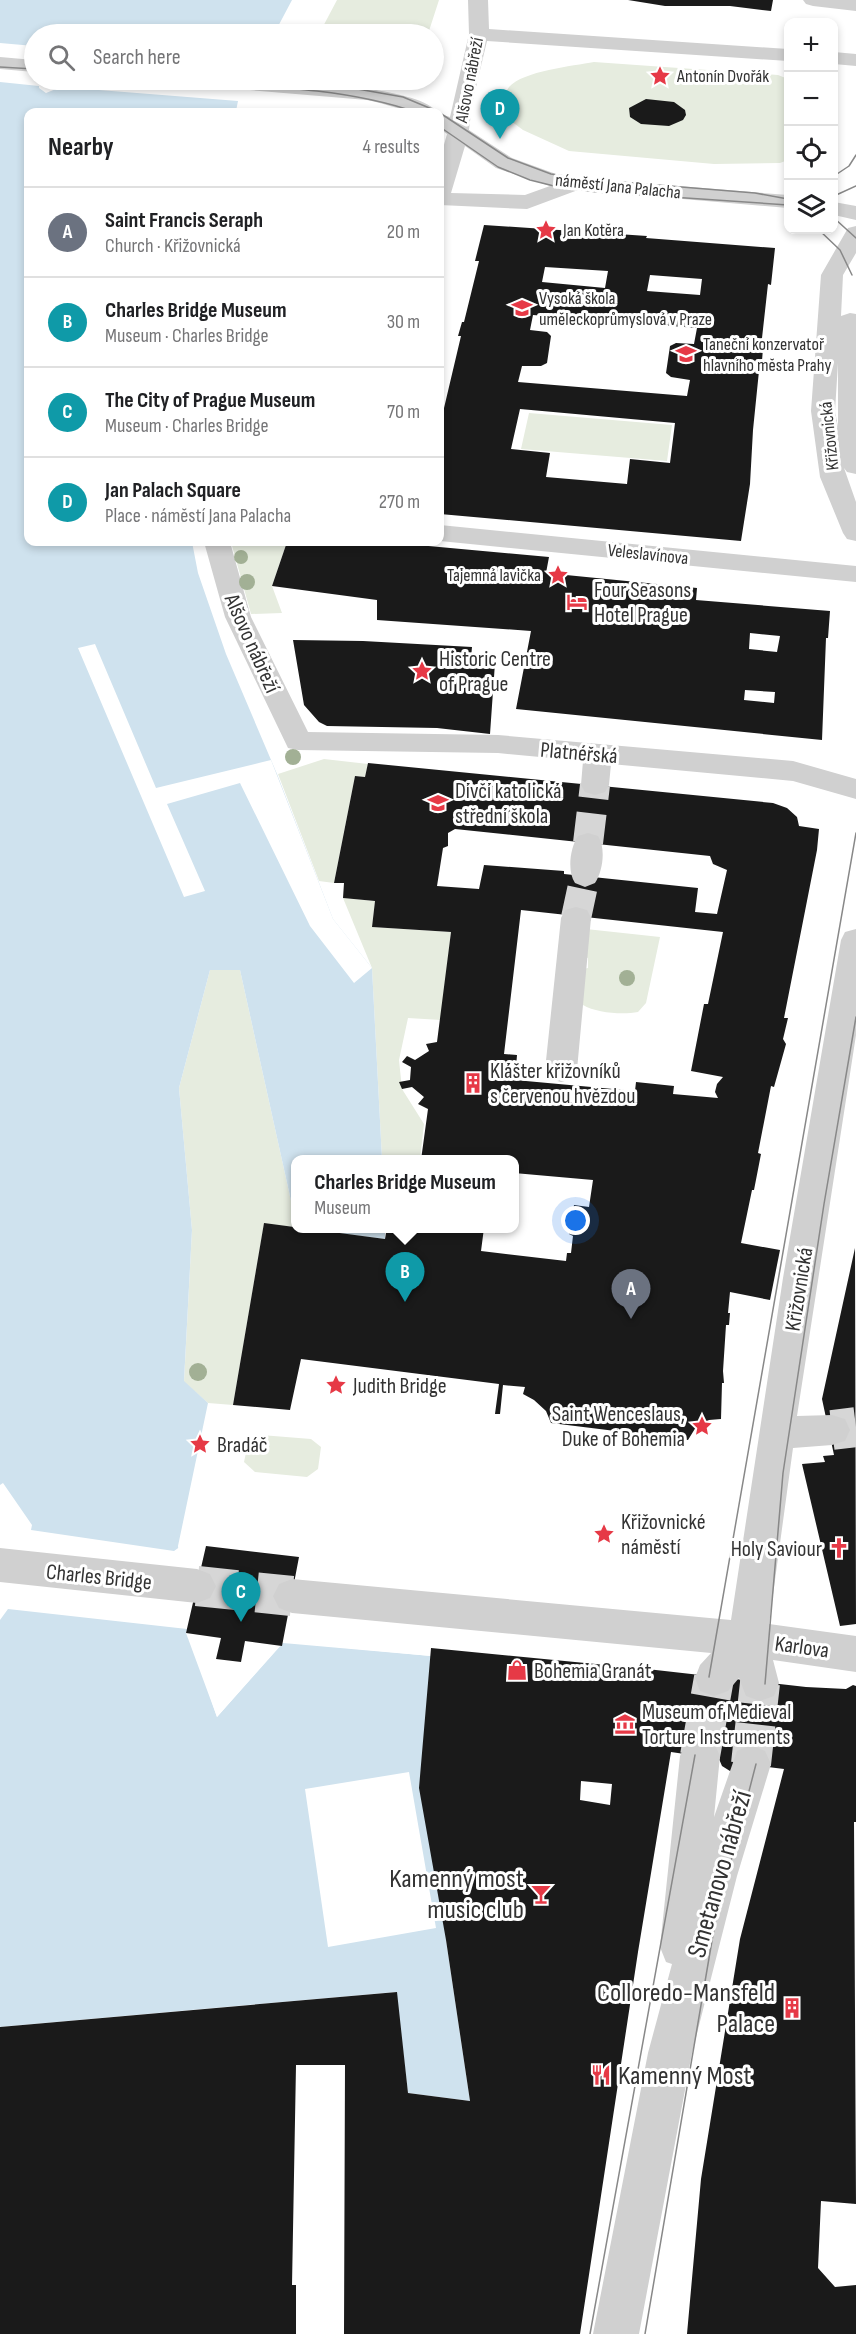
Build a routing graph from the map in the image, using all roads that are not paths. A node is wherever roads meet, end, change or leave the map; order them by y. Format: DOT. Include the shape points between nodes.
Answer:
graph roads {
  1 [pos="478,0"];
  2 [pos="813,0"];
  3 [pos="856,5"];
  4 [pos="479,34"];
  5 [pos="784,56"];
  6 [pos="838,58"];
  7 [pos="856,60"];
  8 [pos="0,63"];
  9 [pos="24,65"];
  10 [pos="319,90"];
  11 [pos="417,108"];
  12 [pos="444,123"];
  13 [pos="458,133"];
  14 [pos="444,180"];
  15 [pos="575,184"];
  16 [pos="444,199"];
  17 [pos="784,202"];
  18 [pos="838,210"];
  19 [pos="856,213"];
  20 [pos="856,233"];
  21 [pos="856,467"];
  22 [pos="854,527"];
  23 [pos="444,533"];
  24 [pos="218,546"];
  25 [pos="856,574"];
  26 [pos="298,741"];
  27 [pos="598,753"];
  28 [pos="595,784"];
  29 [pos="856,789"];
  30 [pos="588,843"];
  31 [pos="585,876"];
  32 [pos="576,918"];
  33 [pos="856,940"];
  34 [pos="561,1070"];
  35 [pos="831,1430"];
  36 [pos="778,1433"];
  37 [pos="0,1565"];
  38 [pos="197,1586"];
  39 [pos="292,1596"];
  40 [pos="748,1639"];
  41 [pos="856,1654"];
  42 [pos="714,1678"];
  43 [pos="760,1683"];
  44 [pos="700,1756"];
  45 [pos="751,1764"];
  46 [pos="670,2053"];
  47 [pos="616,2334"];
  1 -- 4 [label="street, Alšovo nábřeží"];
  2 -- 3 [label="street"];
  4 -- 5 [label="street"];
  4 -- 13 [label="street, Alšovo nábřeží"];
  6 -- 7 [label="street"];
  8 -- 9 [label="street"];
  10 -- 11 [label="street" via="378,96"];
  12 -- 13 [label="street, náměstí Jana Palacha"];
  13 -- 14 [label="street, Alšovo nábřeží"];
  13 -- 15 [label="street, náměstí Jana Palacha" via="512,167"];
  15 -- 16 [label="street" via="527,202"];
  15 -- 17 [label="street, náměstí Jana Palacha"];
  18 -- 19 [label="street"];
  20 -- 21 [label="street" via="849,384"];
  20 -- 22 [label="street, Křižovnická" via="832,275 823,411 833,477"];
  23 -- 25 [label="street, Veleslavínova"];
  24 -- 26 [label="street, Alšovo nábřeží" via="238,617"];
  26 -- 27 [label="street, Platnéřská" via="498,744"];
  27 -- 28 [label="street"];
  27 -- 29 [label="street, Platnéřská" via="793,771"];
  30 -- 31 [label="street"];
  32 -- 34 [label="street"];
  33 -- 36 [label="street, Křižovnická"];
  35 -- 36 [label="street"];
  36 -- 40 [label="street, Křižovnická"];
  37 -- 38 [label="street, Charles Bridge"];
  39 -- 40 [label="street"];
  40 -- 41 [label="street, Karlova"];
  40 -- 42 [label="street"];
  40 -- 43 [label="street"];
  44 -- 46 [label="street, Smetanovo nábřeží"];
  45 -- 46 [label="street, Smetanovo nábřeží" via="716,1876"];
  46 -- 47 [label="street, Smetanovo nábřeží"];
}
